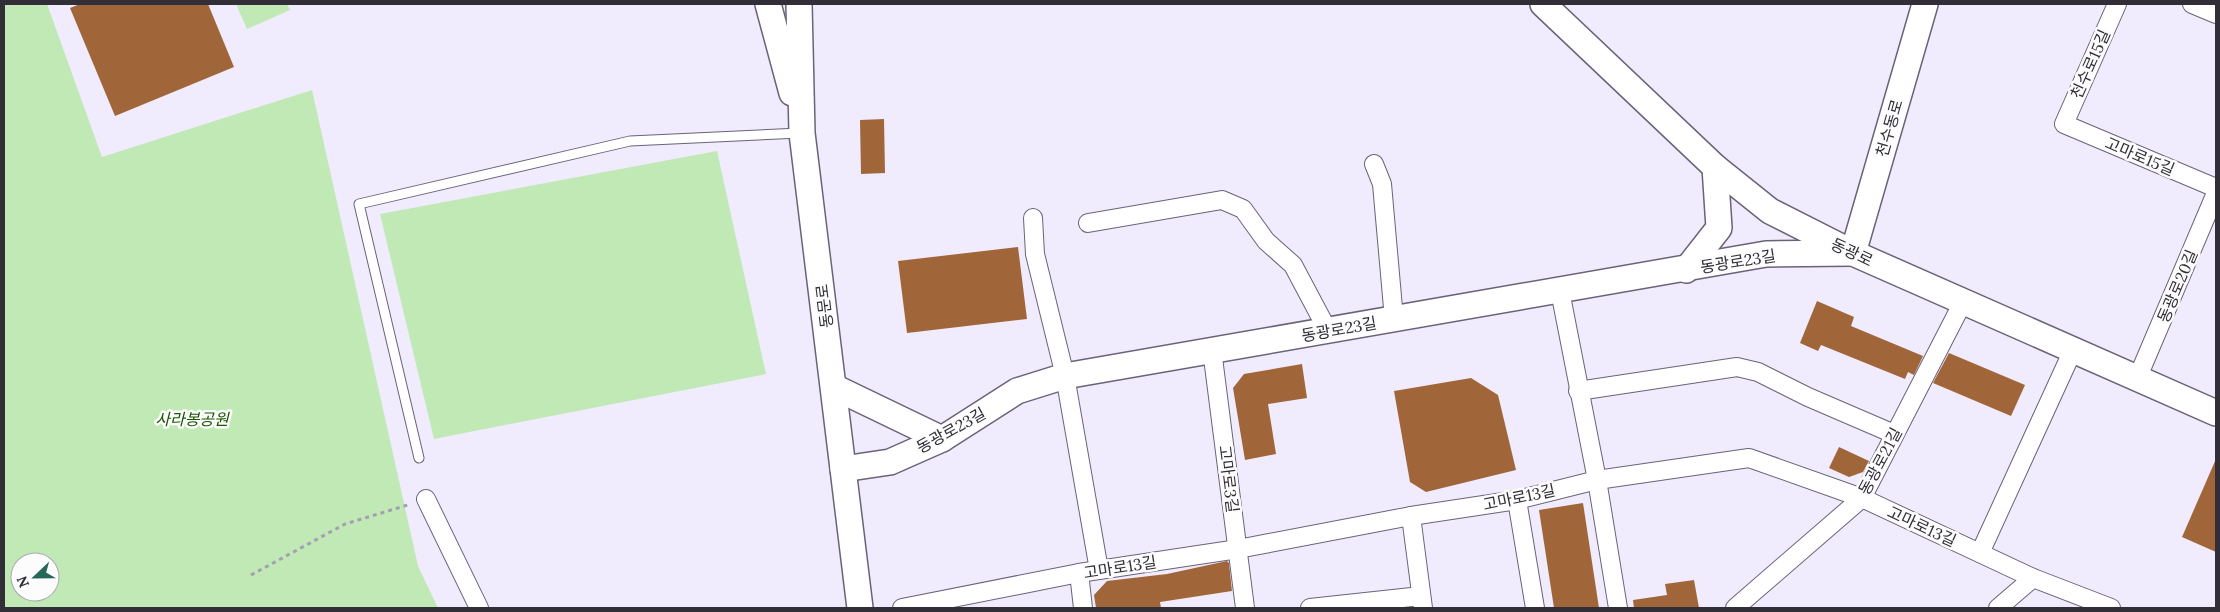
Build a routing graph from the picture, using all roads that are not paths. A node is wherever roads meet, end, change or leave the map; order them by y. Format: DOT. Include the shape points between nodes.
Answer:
graph roads {
  1 [pos="768,4"];
  2 [pos="799,4"];
  3 [pos="1543,4"];
  4 [pos="1925,4"];
  5 [pos="2117,4"];
  6 [pos="2192,4"];
  7 [pos="2216,14"];
  8 [pos="2064,124"];
  9 [pos="802,133"];
  10 [pos="1374,164"];
  11 [pos="1715,167"];
  12 [pos="2216,188"];
  13 [pos="2216,193"];
  14 [pos="1032,218"];
  15 [pos="1088,223"];
  16 [pos="1853,253"];
  17 [pos="1686,270"];
  18 [pos="1560,291"];
  19 [pos="1963,302"];
  20 [pos="1394,319"];
  21 [pos="1328,331"];
  22 [pos="1212,350"];
  23 [pos="2073,350"];
  24 [pos="1065,376"];
  25 [pos="2138,379"];
  26 [pos="834,387"];
  27 [pos="1578,391"];
  28 [pos="2216,414"];
  29 [pos="1894,434"];
  30 [pos="942,439"];
  31 [pos="419,458"];
  32 [pos="843,469"];
  33 [pos="1597,480"];
  34 [pos="1862,498"];
  35 [pos="426,499"];
  36 [pos="1517,500"];
  37 [pos="1411,516"];
  38 [pos="1238,550"];
  39 [pos="1980,553"];
  40 [pos="1099,570"];
  41 [pos="1079,574"];
  42 [pos="2033,578"];
  43 [pos="988,600"];
  44 [pos="1422,602"];
  45 [pos="479,608"];
  46 [pos="860,608"];
  47 [pos="902,608"];
  48 [pos="1083,608"];
  49 [pos="1245,608"];
  50 [pos="1310,608"];
  51 [pos="1535,608"];
  52 [pos="1618,608"];
  53 [pos="1735,608"];
  54 [pos="1998,608"];
  55 [pos="2111,608"];
  1 -- 9 [label="main road"];
  2 -- 9 [label="main road, 동문로"];
  3 -- 11 [label="main road, 동광로"];
  4 -- 16 [label="main road, 천수동로"];
  5 -- 8 [label="street, 천수로15길"];
  6 -- 7 [label="street"];
  8 -- 12 [label="street, 고마로15길"];
  9 -- 26 [label="main road, 동문로"];
  9 -- 31 [label="lane" via="630,141 360,204"];
  10 -- 20 [label="street" via="1382,184"];
  11 -- 16 [label="main road, 동광로" via="1770,211"];
  11 -- 17 [label="main road" via="1718,228"];
  13 -- 25 [label="street, 동광로20길"];
  14 -- 24 [label="street" via="1035,254"];
  15 -- 21 [label="street" via="1222,200 1243,209 1266,241 1293,265"];
  16 -- 17 [label="main road, 동광로23길" via="1766,254"];
  16 -- 19 [label="main road, 동광로"];
  17 -- 18 [label="main road, 동광로23길"];
  18 -- 20 [label="main road, 동광로23길"];
  18 -- 27 [label="street"];
  19 -- 23 [label="main road, 동광로"];
  19 -- 29 [label="street, 동광로21길"];
  20 -- 21 [label="main road, 동광로23길"];
  21 -- 22 [label="main road, 동광로23길"];
  22 -- 24 [label="main road, 동광로23길"];
  22 -- 38 [label="street, 고마로3길"];
  23 -- 25 [label="main road, 동광로"];
  23 -- 39 [label="street"];
  24 -- 30 [label="main road, 동광로23길" via="1017,391"];
  24 -- 40 [label="street"];
  25 -- 28 [label="main road, 동광로"];
  26 -- 30 [label="main road"];
  26 -- 32 [label="main road, 동문로"];
  27 -- 29 [label="street" via="1737,367 1758,372 1808,398"];
  27 -- 33 [label="street"];
  29 -- 34 [label="street, 동광로21길"];
  30 -- 32 [label="main road, 동광로23길" via="890,462"];
  32 -- 46 [label="main road, 동문로"];
  33 -- 34 [label="street, 고마로13길" via="1749,458"];
  33 -- 36 [label="street, 고마로13길"];
  33 -- 52 [label="street"];
  34 -- 39 [label="street, 고마로13길"];
  34 -- 53 [label="street, 동광로21길"];
  35 -- 45 [label="street"];
  36 -- 37 [label="street, 고마로13길"];
  36 -- 51 [label="street"];
  37 -- 38 [label="street, 고마로13길"];
  37 -- 44 [label="street"];
  38 -- 40 [label="street, 고마로13길"];
  38 -- 49 [label="street, 고마로3길"];
  39 -- 42 [label="street, 고마로13길"];
  40 -- 41 [label="street, 고마로13길"];
  41 -- 43 [label="street, 고마로13길"];
  41 -- 48 [label="street"];
  42 -- 54 [label="street"];
  42 -- 55 [label="street, 고마로13길"];
  43 -- 47 [label="street, 고마로13길"];
  44 -- 50 [label="street"];
}
